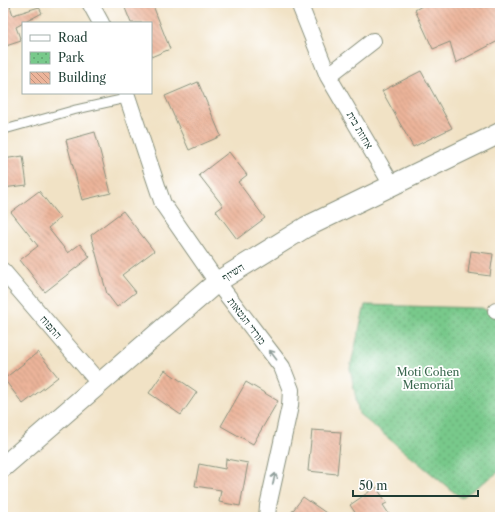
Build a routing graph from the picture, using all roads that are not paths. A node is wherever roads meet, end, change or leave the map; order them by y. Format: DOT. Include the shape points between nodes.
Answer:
graph roads {
  1 [pos="90,3"];
  2 [pos="299,3"];
  3 [pos="100,22"];
  4 [pos="373,41"];
  5 [pos="328,76"];
  6 [pos="127,96"];
  7 [pos="3,130"];
  8 [pos="500,133"];
  9 [pos="392,185"];
  10 [pos="3,271"];
  11 [pos="217,282"];
  12 [pos="100,384"];
  13 [pos="3,467"];
  14 [pos="267,517"];
  1 -- 3 [label="street"];
  2 -- 5 [label="street, אחוזת בית"];
  4 -- 5 [label="street"];
  5 -- 9 [label="street, אחוזת בית"];
  6 -- 7 [label="lane"];
  6 -- 11 [label="street, מורדי הגטאות" via="163,204"];
  8 -- 9 [label="street, השיזף"];
  9 -- 11 [label="street, השיזף" via="306,227"];
  10 -- 12 [label="street, התפוח"];
  11 -- 12 [label="street, השיזף"];
  14 -- 11 [label="street, מורדי הגטאות, one-way" via="291,390 282,367"];
  12 -- 13 [label="street, השיזף"];
}
